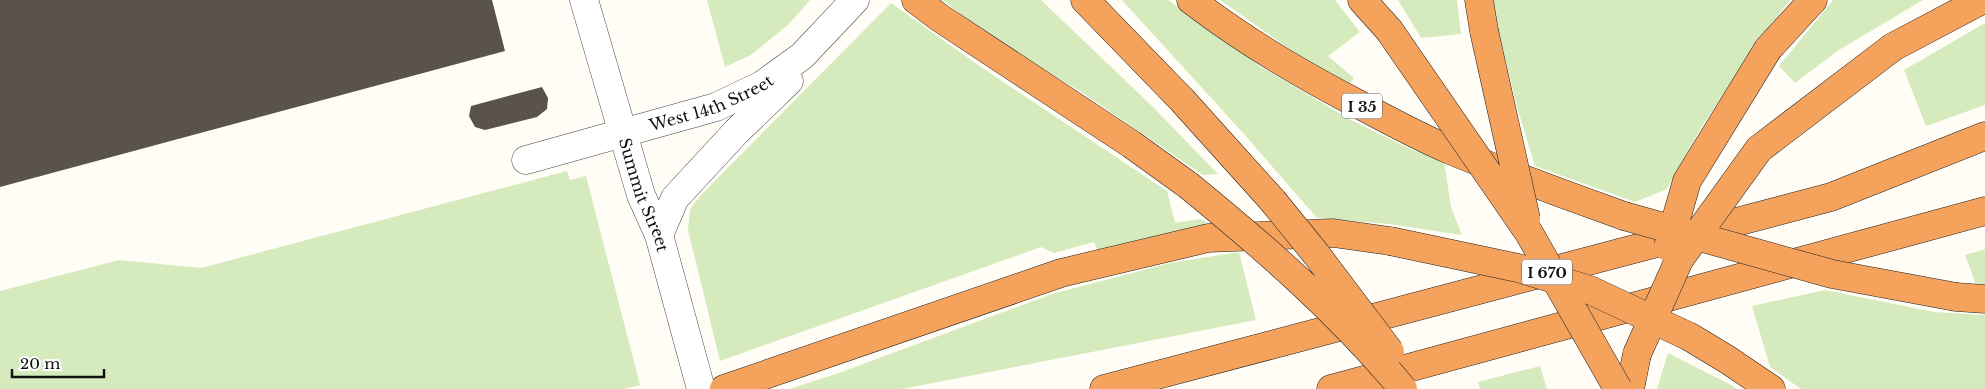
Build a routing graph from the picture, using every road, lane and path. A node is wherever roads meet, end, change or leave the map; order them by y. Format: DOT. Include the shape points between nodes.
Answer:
graph roads {
  1 [pos="584,0"];
  2 [pos="855,0"];
  3 [pos="916,0"];
  4 [pos="1085,0"];
  5 [pos="1191,0"];
  6 [pos="1362,0"];
  7 [pos="1479,0"];
  8 [pos="1813,0"];
  9 [pos="1982,0"];
  10 [pos="802,56"];
  11 [pos="623,134"];
  12 [pos="1985,136"];
  13 [pos="526,160"];
  14 [pos="1985,211"];
  15 [pos="1529,233"];
  16 [pos="659,235"];
  17 [pos="1985,299"];
  18 [pos="1637,354"];
  19 [pos="701,389"];
  20 [pos="724,389"];
  21 [pos="1104,389"];
  22 [pos="1331,389"];
  23 [pos="1403,389"];
  24 [pos="1414,389"];
  25 [pos="1618,389"];
  26 [pos="1630,389"];
  27 [pos="1771,389"];
  1 -- 11 [label="street, Summit Street"];
  2 -- 10 [label="street, West 14th Street"];
  3 -- 23 [label="highway, bridge" via="1188,185 1294,276 1339,319"];
  4 -- 24 [label="highway, bridge" via="1182,100 1273,201 1354,304"];
  5 -- 17 [label="highway, I 35, bridge" via="1264,50 1380,116 1449,149 1546,188 1624,216 1832,274 1956,297"];
  6 -- 15 [label="highway, bridge" via="1389,30"];
  7 -- 15 [label="highway, bridge"];
  8 -- 18 [label="highway, bridge" via="1768,48 1687,181"];
  9 -- 18 [label="highway, bridge" via="1893,47 1759,149 1679,260"];
  10 -- 11 [label="street, West 14th Street" via="762,85 716,107"];
  10 -- 16 [label="street, West 14th Street" via="788,82 675,198"];
  11 -- 13 [label="street, West 14th Street"];
  11 -- 16 [label="street, Summit Street" via="641,195"];
  12 -- 21 [label="highway, I 670" via="1830,197"];
  14 -- 22 [label="highway"];
  15 -- 25 [label="highway, bridge"];
  16 -- 19 [label="street, Summit Street"];
  18 -- 26 [label="highway"];
  20 -- 27 [label="highway, bridge" via="1061,273 1208,238 1333,233 1390,241 1518,268 1590,290 1690,337"];
}
